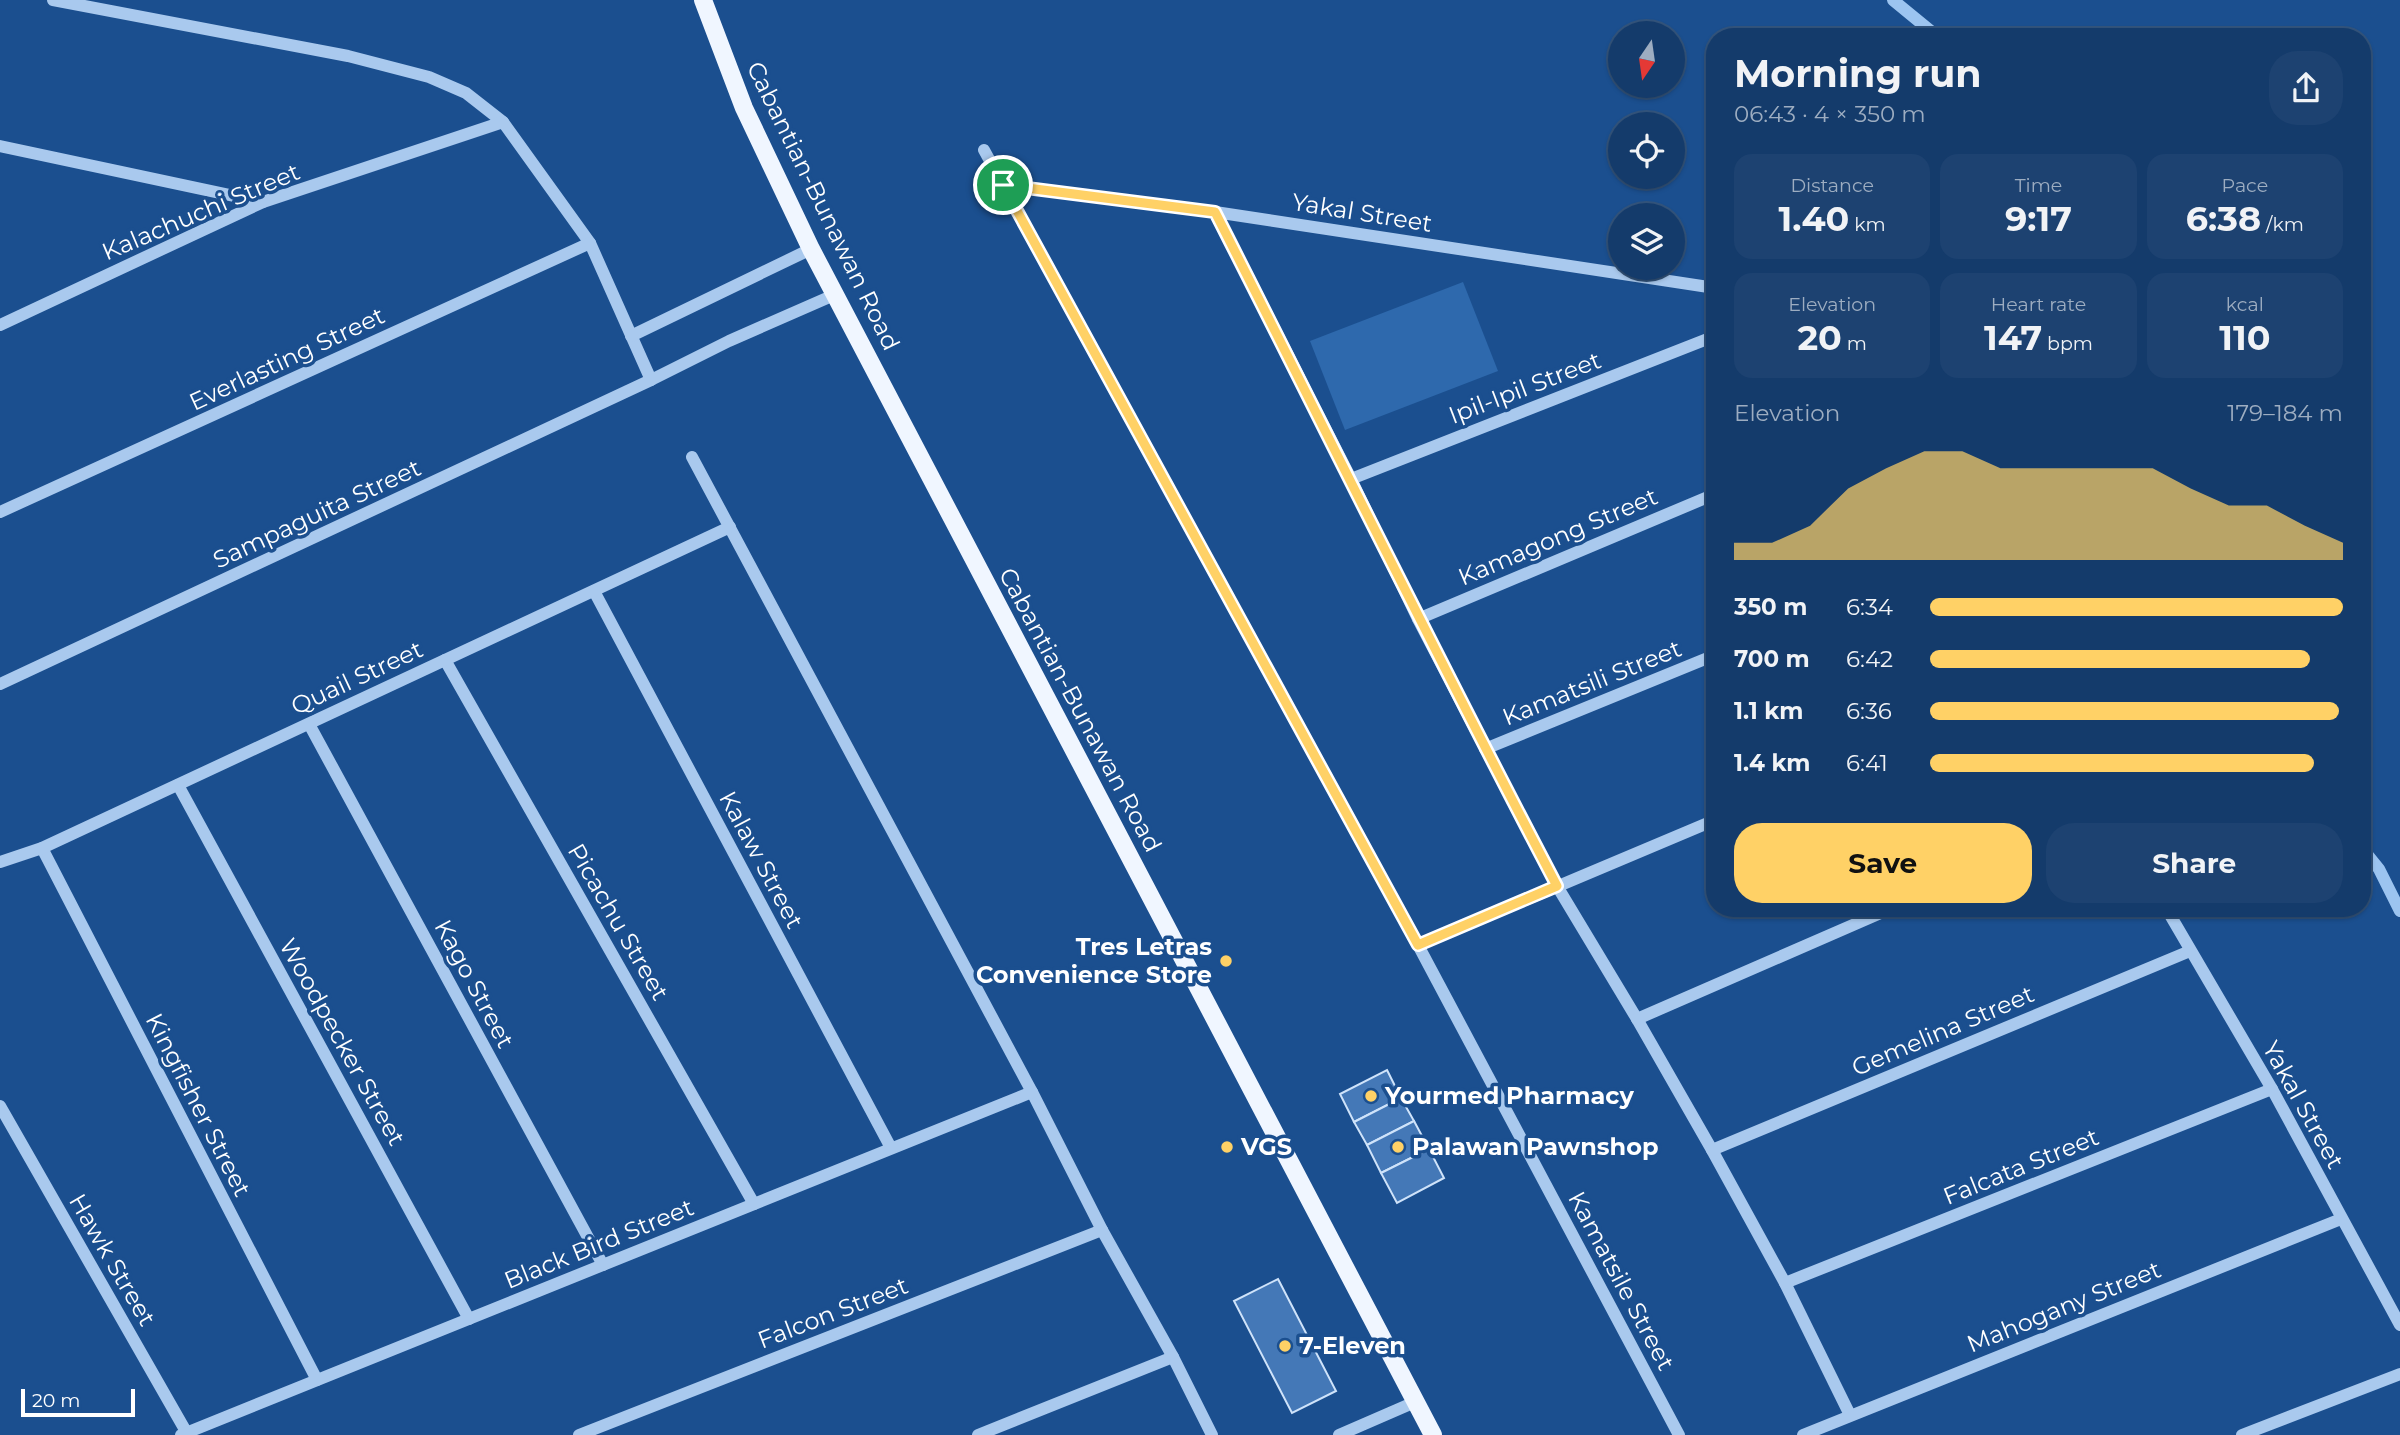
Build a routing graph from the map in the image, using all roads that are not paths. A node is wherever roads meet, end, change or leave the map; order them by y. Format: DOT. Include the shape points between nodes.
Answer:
graph roads {
  1 [pos="53,0"];
  2 [pos="703,0"];
  3 [pos="503,122"];
  4 [pos="0,146"];
  5 [pos="15,149"];
  6 [pos="984,150"];
  7 [pos="0,156"];
  8 [pos="1003,185"];
  9 [pos="263,202"];
  10 [pos="1215,212"];
  11 [pos="590,243"];
  12 [pos="811,249"];
  13 [pos="1706,287"];
  14 [pos="835,295"];
  15 [pos="0,326"];
  16 [pos="631,336"];
  17 [pos="1706,340"];
  18 [pos="651,380"];
  19 [pos="692,457"];
  20 [pos="1351,479"];
  21 [pos="1706,498"];
  22 [pos="0,512"];
  23 [pos="730,527"];
  24 [pos="594,591"];
  25 [pos="1418,619"];
  26 [pos="1706,659"];
  27 [pos="445,660"];
  28 [pos="0,684"];
  29 [pos="309,724"];
  30 [pos="1485,749"];
  31 [pos="178,785"];
  32 [pos="1706,824"];
  33 [pos="42,848"];
  34 [pos="0,862"];
  35 [pos="1557,886"];
  36 [pos="1871,917"];
  37 [pos="2171,917"];
  38 [pos="1418,945"];
  39 [pos="2190,951"];
  40 [pos="1637,1019"];
  41 [pos="2272,1089"];
  42 [pos="1032,1092"];
  43 [pos="0,1106"];
  44 [pos="891,1148"];
  45 [pos="1712,1150"];
  46 [pos="754,1204"];
  47 [pos="2341,1219"];
  48 [pos="1102,1230"];
  49 [pos="603,1265"];
  50 [pos="1785,1283"];
  51 [pos="469,1319"];
  52 [pos="2400,1325"];
  53 [pos="1173,1357"];
  54 [pos="2400,1374"];
  55 [pos="317,1380"];
  56 [pos="1415,1402"];
  57 [pos="1850,1415"];
  58 [pos="185,1434"];
  59 [pos="579,1435"];
  60 [pos="978,1435"];
  61 [pos="1212,1435"];
  62 [pos="1339,1435"];
  63 [pos="1433,1435"];
  64 [pos="1679,1435"];
  65 [pos="1802,1435"];
  66 [pos="2242,1435"];
  1 -- 3 [label="street" via="348,56 429,77 466,93"];
  2 -- 12 [label="main road, Cabantian-Bunawan Road" via="744,108"];
  3 -- 9 [label="street, Kalachuchi Street"];
  3 -- 11 [label="street"];
  4 -- 5 [label="street"];
  5 -- 7 [label="street"];
  5 -- 9 [label="street"];
  6 -- 8 [label="street, Kamatsile Street"];
  8 -- 10 [label="street, Yakal Street"];
  8 -- 38 [label="street, Kamatsile Street"];
  9 -- 15 [label="street, Kalachuchi Street"];
  10 -- 13 [label="street, Yakal Street"];
  10 -- 20 [label="street"];
  11 -- 16 [label="street"];
  11 -- 22 [label="street, Everlasting Street"];
  12 -- 14 [label="main road, Cabantian-Bunawan Road"];
  12 -- 16 [label="street"];
  14 -- 18 [label="street, Sampaguita Street"];
  14 -- 56 [label="main road, Cabantian-Bunawan Road"];
  16 -- 18 [label="street"];
  17 -- 20 [label="street, Ipil-Ipil Street"];
  18 -- 28 [label="street, Sampaguita Street"];
  19 -- 23 [label="street"];
  20 -- 25 [label="street"];
  21 -- 25 [label="street, Kamagong Street"];
  23 -- 24 [label="street, Quail Street"];
  23 -- 42 [label="street"];
  24 -- 27 [label="street, Quail Street"];
  24 -- 44 [label="street, Kalaw Street"];
  25 -- 30 [label="street"];
  26 -- 30 [label="street, Kamatsili Street"];
  27 -- 29 [label="street, Quail Street"];
  27 -- 46 [label="street, Picachu Street"];
  29 -- 31 [label="street, Quail Street"];
  29 -- 49 [label="street, Kago Street"];
  30 -- 35 [label="street"];
  31 -- 33 [label="street, Quail Street"];
  31 -- 51 [label="street, Woodpecker Street"];
  32 -- 35 [label="street"];
  33 -- 34 [label="street, Quail Street"];
  33 -- 55 [label="street, Kingfisher Street"];
  35 -- 38 [label="street"];
  35 -- 40 [label="street"];
  36 -- 40 [label="street"];
  37 -- 39 [label="street, Yakal Street"];
  38 -- 64 [label="street, Kamatsile Street"];
  39 -- 41 [label="street, Yakal Street"];
  39 -- 45 [label="street, Gemelina Street"];
  40 -- 45 [label="street"];
  41 -- 47 [label="street, Yakal Street"];
  41 -- 50 [label="street, Falcata Street"];
  42 -- 44 [label="street, Black Bird Street"];
  42 -- 48 [label="street"];
  43 -- 58 [label="street, Hawk Street"];
  44 -- 46 [label="street, Black Bird Street"];
  45 -- 50 [label="street"];
  46 -- 49 [label="street, Black Bird Street"];
  47 -- 52 [label="street, Yakal Street"];
  47 -- 57 [label="street, Mahogany Street"];
  48 -- 53 [label="street"];
  48 -- 59 [label="street, Falcon Street"];
  49 -- 51 [label="street, Black Bird Street"];
  50 -- 57 [label="street"];
  51 -- 55 [label="street, Black Bird Street"];
  53 -- 60 [label="street"];
  53 -- 61 [label="street"];
  54 -- 66 [label="street"];
  55 -- 58 [label="street, Black Bird Street"];
  56 -- 62 [label="street"];
  56 -- 63 [label="main road, Cabantian-Bunawan Road"];
  57 -- 65 [label="street, Mahogany Street"];
}
